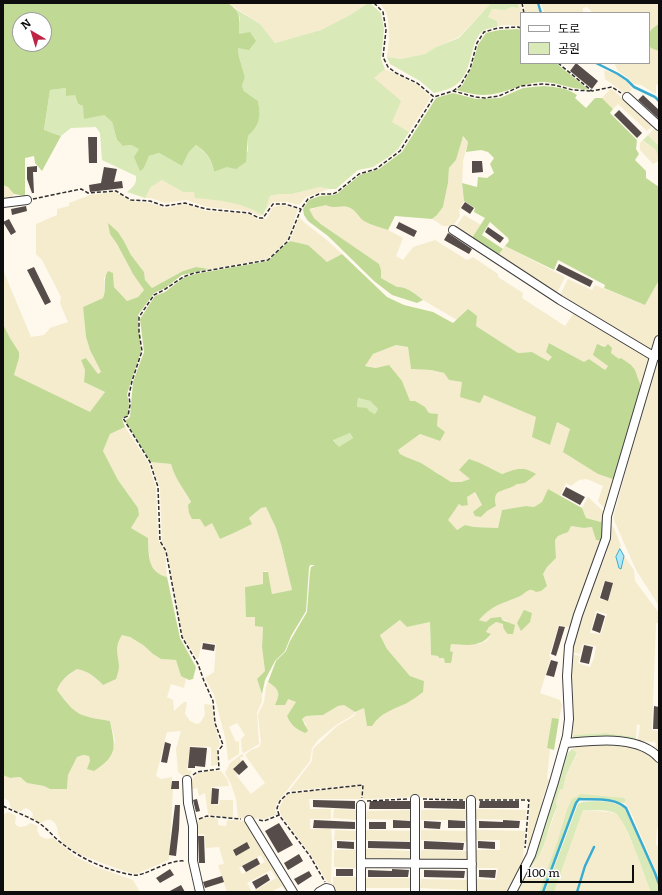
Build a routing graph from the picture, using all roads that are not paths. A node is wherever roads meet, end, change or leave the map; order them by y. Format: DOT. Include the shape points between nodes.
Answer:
graph roads {
  1 [pos="627,97"];
  2 [pos="659,126"];
  3 [pos="27,200"];
  4 [pos="3,203"];
  5 [pos="452,230"];
  6 [pos="659,340"];
  7 [pos="655,357"];
  8 [pos="565,743"];
  9 [pos="659,758"];
  10 [pos="187,780"];
  11 [pos="415,799"];
  12 [pos="471,800"];
  13 [pos="361,806"];
  14 [pos="249,820"];
  15 [pos="361,863"];
  16 [pos="415,863"];
  17 [pos="472,864"];
  18 [pos="330,891"];
  19 [pos="200,892"];
  20 [pos="293,892"];
  21 [pos="319,892"];
  22 [pos="360,892"];
  23 [pos="415,892"];
  24 [pos="472,892"];
  25 [pos="512,892"];
  1 -- 2 [label="street"];
  3 -- 4 [label="street"];
  5 -- 7 [label="street" via="560,300"];
  6 -- 7 [label="street"];
  7 -- 8 [label="street" via="608,516 606,538 572,634 568,660 569,719"];
  8 -- 9 [label="street" via="611,740 645,747"];
  8 -- 25 [label="street" via="531,855"];
  10 -- 19 [label="street" via="193,826 193,861"];
  11 -- 16 [label="street"];
  12 -- 17 [label="street"];
  13 -- 15 [label="street"];
  14 -- 20 [label="street"];
  15 -- 16 [label="street"];
  15 -- 22 [label="street"];
  16 -- 17 [label="street"];
  16 -- 23 [label="street"];
  17 -- 24 [label="street"];
  18 -- 21 [label="street" via="326,888"];
}
